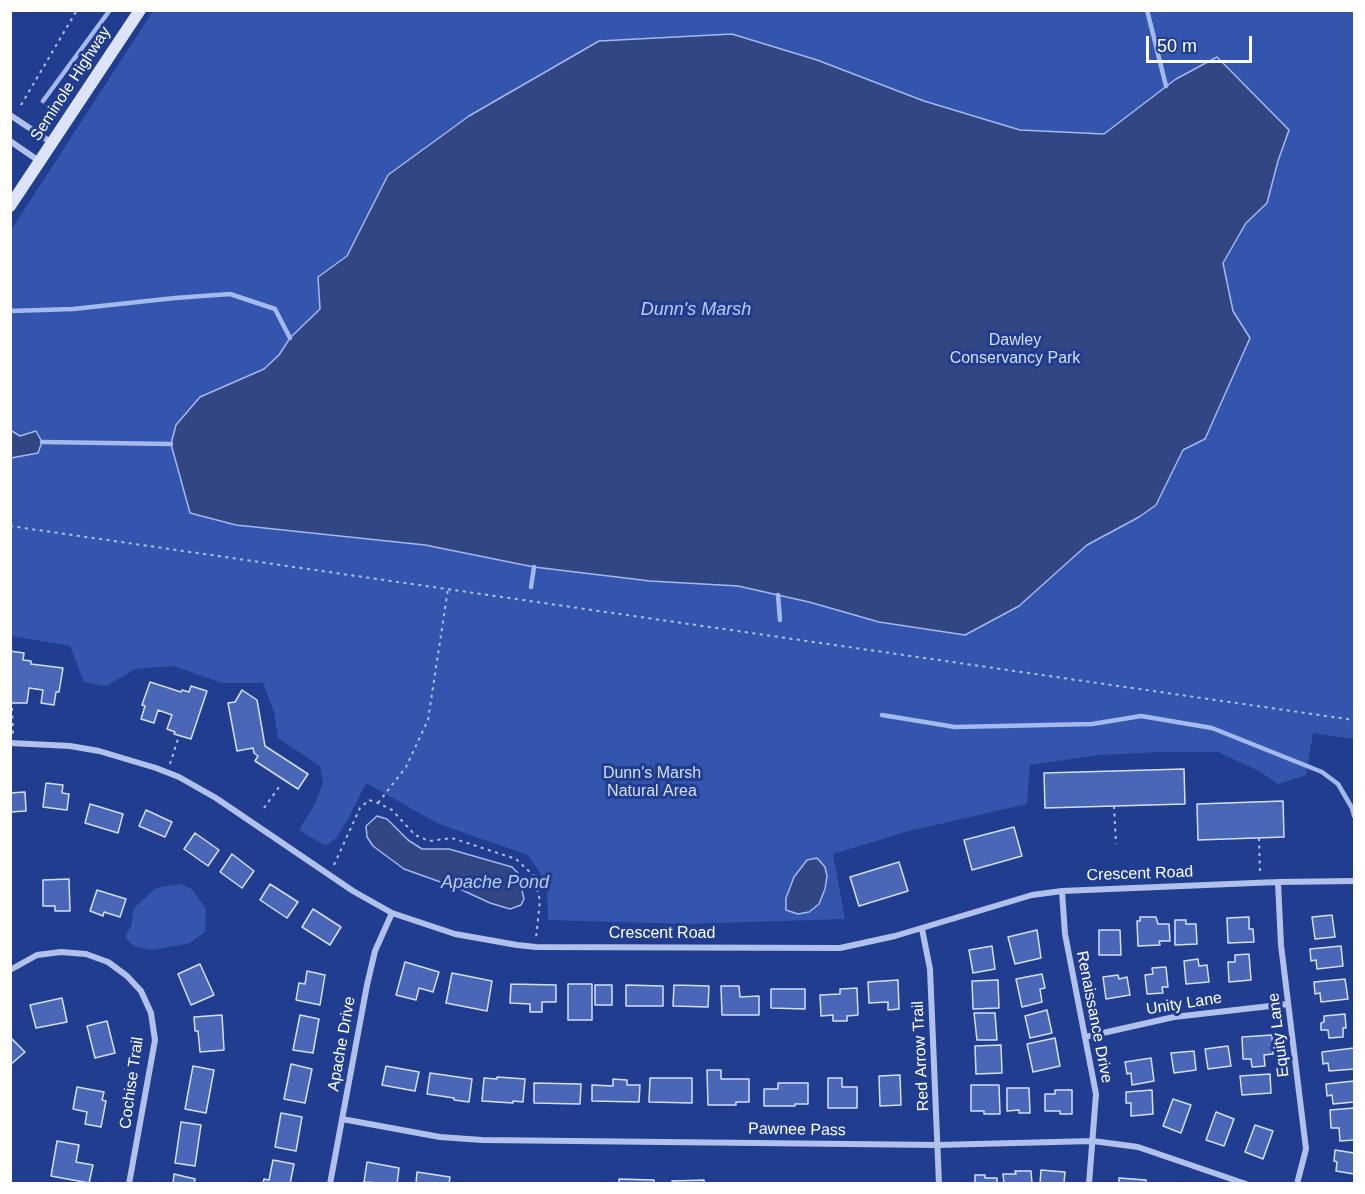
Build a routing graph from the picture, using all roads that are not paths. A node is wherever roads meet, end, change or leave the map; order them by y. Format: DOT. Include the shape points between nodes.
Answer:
graph roads {
  1 [pos="140,10"];
  2 [pos="10,115"];
  3 [pos="10,141"];
  4 [pos="52,143"];
  5 [pos="40,162"];
  6 [pos="10,206"];
  7 [pos="12,743"];
  8 [pos="1354,881"];
  9 [pos="1278,882"];
  10 [pos="1062,891"];
  11 [pos="392,913"];
  12 [pos="922,929"];
  13 [pos="10,970"];
  14 [pos="1288,1004"];
  15 [pos="1085,1037"];
  16 [pos="342,1119"];
  17 [pos="1093,1141"];
  18 [pos="939,1145"];
  19 [pos="129,1184"];
  20 [pos="330,1184"];
  21 [pos="939,1184"];
  22 [pos="1089,1184"];
  23 [pos="1246,1184"];
  24 [pos="1297,1184"];
  1 -- 4 [label="street, Seminole Highway"];
  2 -- 4 [label="street"];
  3 -- 5 [label="street"];
  4 -- 5 [label="street, Seminole Highway"];
  5 -- 6 [label="street, Seminole Highway"];
  7 -- 11 [label="street, Crescent Road" via="99,751 167,772 216,798"];
  8 -- 9 [label="street, Crescent Road"];
  9 -- 10 [label="street, Crescent Road"];
  9 -- 14 [label="street, Equity Lane"];
  10 -- 12 [label="street, Crescent Road" via="1032,895"];
  10 -- 15 [label="street, Renaissance Drive" via="1065,934"];
  11 -- 12 [label="street, Crescent Road" via="455,934 536,947 840,948"];
  11 -- 16 [label="street, Apache Drive" via="375,951"];
  12 -- 18 [label="street, Red Arrow Trail" via="930,969"];
  13 -- 19 [label="street, Cochise Trail" via="37,956 61,952 86,954 108,962 141,991 151,1013 155,1040"];
  14 -- 15 [label="street, Unity Lane" via="1174,1017"];
  14 -- 24 [label="street, Equity Lane" via="1306,1149"];
  15 -- 17 [label="street, Renaissance Drive" via="1096,1094"];
  16 -- 18 [label="street, Pawnee Pass" via="440,1137 482,1140"];
  16 -- 20 [label="street, Apache Drive"];
  17 -- 18 [label="street, Pawnee Pass"];
  17 -- 22 [label="street, Renaissance Drive"];
  17 -- 23 [label="street, Pawnee Pass" via="1138,1147"];
  18 -- 21 [label="street, Red Arrow Trail"];
}
